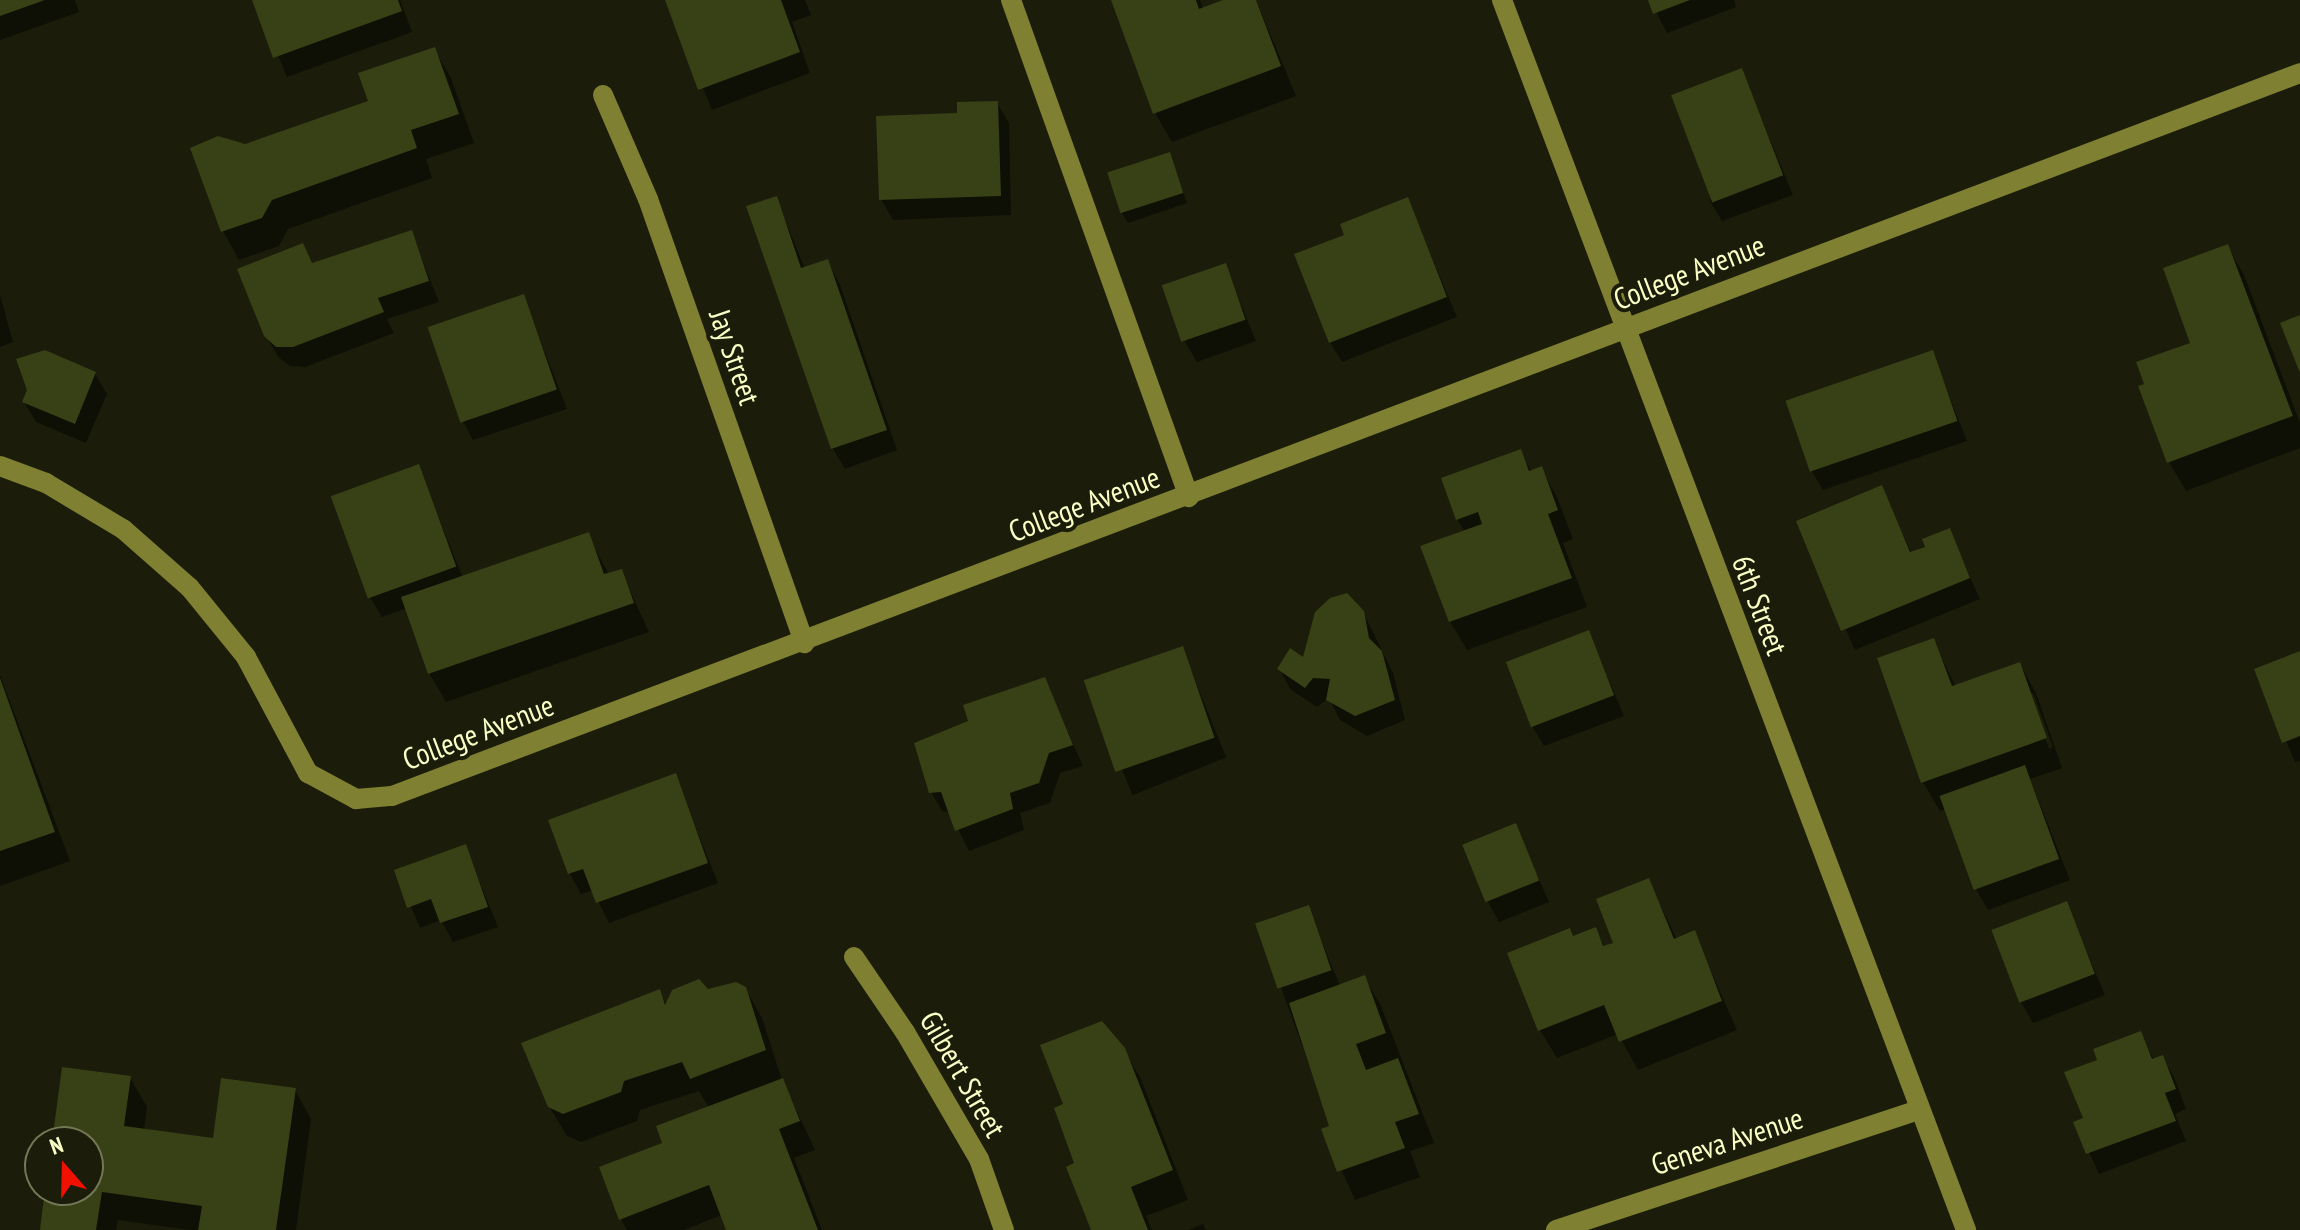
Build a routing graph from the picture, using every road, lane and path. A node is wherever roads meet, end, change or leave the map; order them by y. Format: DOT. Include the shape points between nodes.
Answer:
graph roads {
  1 [pos="1011,0"];
  2 [pos="1502,0"];
  3 [pos="2300,73"];
  4 [pos="603,95"];
  5 [pos="1623,329"];
  6 [pos="0,466"];
  7 [pos="1189,497"];
  8 [pos="804,643"];
  9 [pos="854,957"];
  10 [pos="1918,1110"];
  11 [pos="1004,1230"];
  12 [pos="1556,1230"];
  13 [pos="1966,1230"];
  1 -- 7 [label="street"];
  2 -- 5 [label="street, 6th Street"];
  3 -- 5 [label="street, College Avenue"];
  4 -- 8 [label="street, Jay Street" via="648,199"];
  5 -- 7 [label="street, College Avenue"];
  5 -- 10 [label="street, 6th Street"];
  6 -- 8 [label="street, College Avenue" via="46,483 123,529 190,588 246,657 308,773 356,799 392,796"];
  7 -- 8 [label="street, College Avenue"];
  9 -- 11 [label="street, Gilbert Street" via="979,1159"];
  10 -- 12 [label="street, Geneva Avenue"];
  10 -- 13 [label="street, 6th Street"];
}
